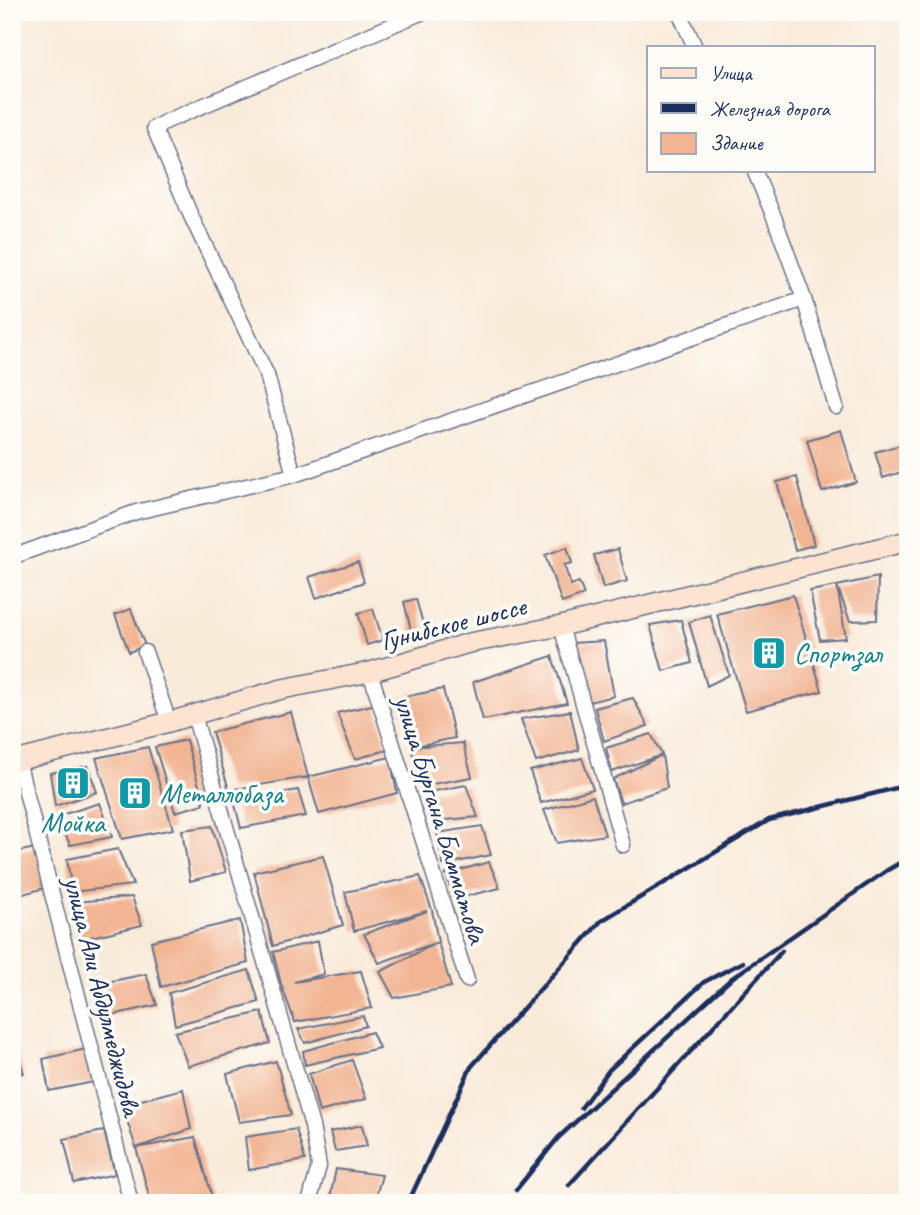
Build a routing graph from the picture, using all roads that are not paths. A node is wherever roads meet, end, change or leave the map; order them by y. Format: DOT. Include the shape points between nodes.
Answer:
graph roads {
  1 [pos="423,12"];
  2 [pos="678,12"];
  3 [pos="695,46"];
  4 [pos="755,172"];
  5 [pos="804,299"];
  6 [pos="836,407"];
  7 [pos="294,475"];
  8 [pos="908,541"];
  9 [pos="12,557"];
  10 [pos="561,626"];
  11 [pos="145,652"];
  12 [pos="369,672"];
  13 [pos="194,715"];
  14 [pos="169,722"];
  15 [pos="15,761"];
  16 [pos="623,845"];
  17 [pos="467,980"];
  18 [pos="131,1203"];
  19 [pos="309,1203"];
  1 -- 7 [label="street" via="154,128 267,375"];
  2 -- 3 [label="street"];
  4 -- 5 [label="street"];
  5 -- 6 [label="street"];
  5 -- 7 [label="street"];
  7 -- 9 [label="street" via="136,512"];
  8 -- 10 [label="main road, Гунибское шоссе"];
  10 -- 12 [label="main road, Гунибское шоссе" via="469,643"];
  10 -- 16 [label="street"];
  11 -- 14 [label="street"];
  12 -- 13 [label="main road, Гунибское шоссе" via="282,689"];
  12 -- 17 [label="street, улица Бургана Бамматова"];
  13 -- 14 [label="main road, Гунибское шоссе"];
  13 -- 19 [label="street" via="312,1126 319,1167"];
  14 -- 15 [label="main road, Гунибское шоссе"];
  15 -- 18 [label="street, улица Али Абдулмеджидова"];
}
